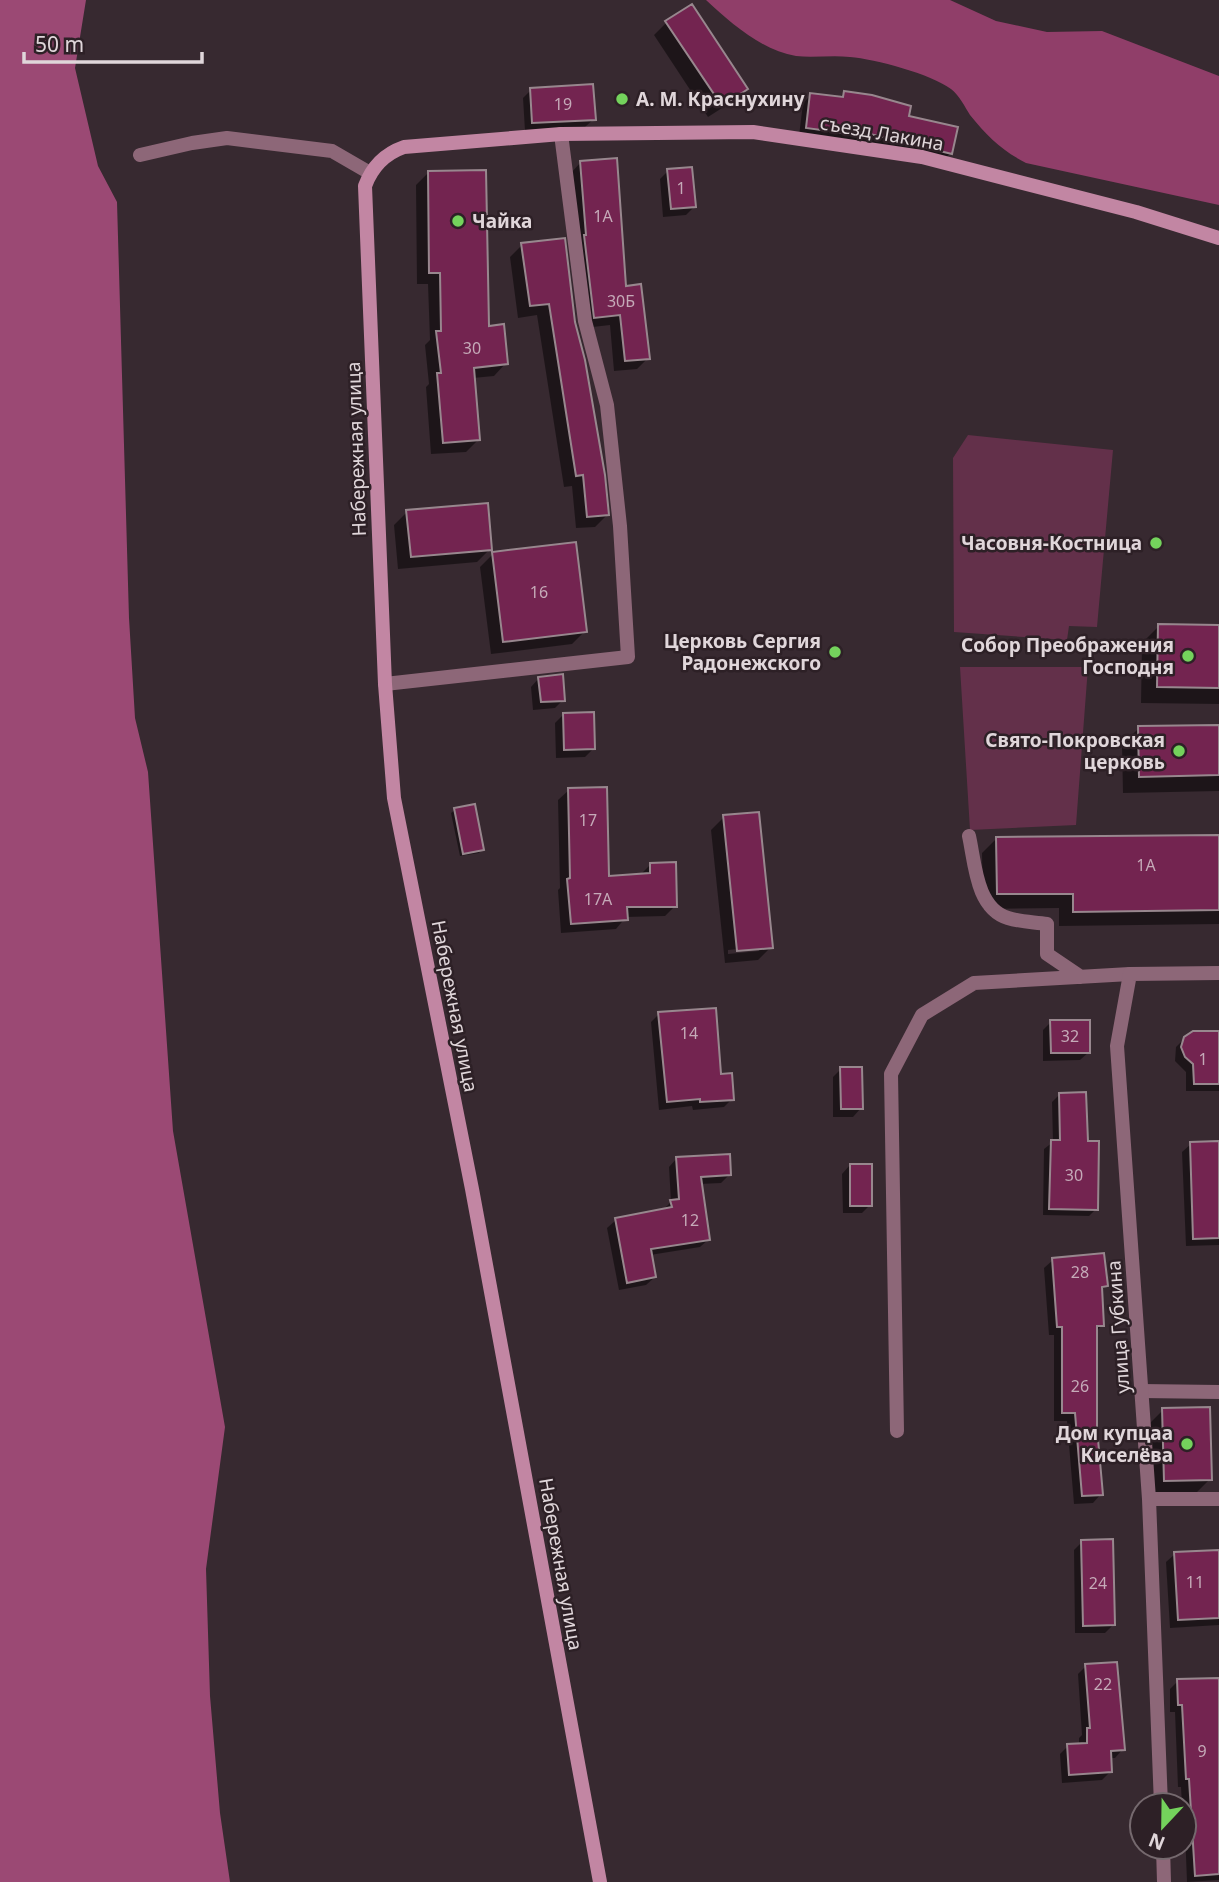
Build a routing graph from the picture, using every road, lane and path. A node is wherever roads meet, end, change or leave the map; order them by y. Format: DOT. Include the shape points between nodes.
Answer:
graph roads {
  1 [pos="561,134"];
  2 [pos="140,155"];
  3 [pos="370,173"];
  4 [pos="1219,238"];
  5 [pos="385,684"];
  6 [pos="969,836"];
  7 [pos="1219,973"];
  8 [pos="1130,974"];
  9 [pos="1081,977"];
  10 [pos="1141,1391"];
  11 [pos="1219,1392"];
  12 [pos="897,1431"];
  13 [pos="1149,1499"];
  14 [pos="1219,1499"];
  15 [pos="1160,1791"];
  16 [pos="1163,1861"];
  17 [pos="600,1882"];
  18 [pos="1164,1882"];
  1 -- 3 [label="street, съезд Лакина" via="404,147 391,151"];
  1 -- 4 [label="street, съезд Лакина" via="753,132 922,157"];
  1 -- 5 [label="street" via="584,321 607,405 628,657"];
  2 -- 3 [label="street" via="226,138 332,151"];
  3 -- 5 [label="street, Набережная улица" via="365,187"];
  5 -- 17 [label="street, Набережная улица" via="394,798 472,1189"];
  6 -- 9 [label="street" via="988,906 1006,918 1047,924 1047,954"];
  7 -- 8 [label="street"];
  8 -- 9 [label="street"];
  8 -- 10 [label="street, улица Губкина" via="1117,1045"];
  9 -- 12 [label="street" via="974,983 922,1015 891,1074"];
  10 -- 11 [label="street"];
  10 -- 13 [label="street, улица Губкина"];
  13 -- 14 [label="street"];
  13 -- 15 [label="street, улица Губкина"];
  16 -- 18 [label="street"];
}
